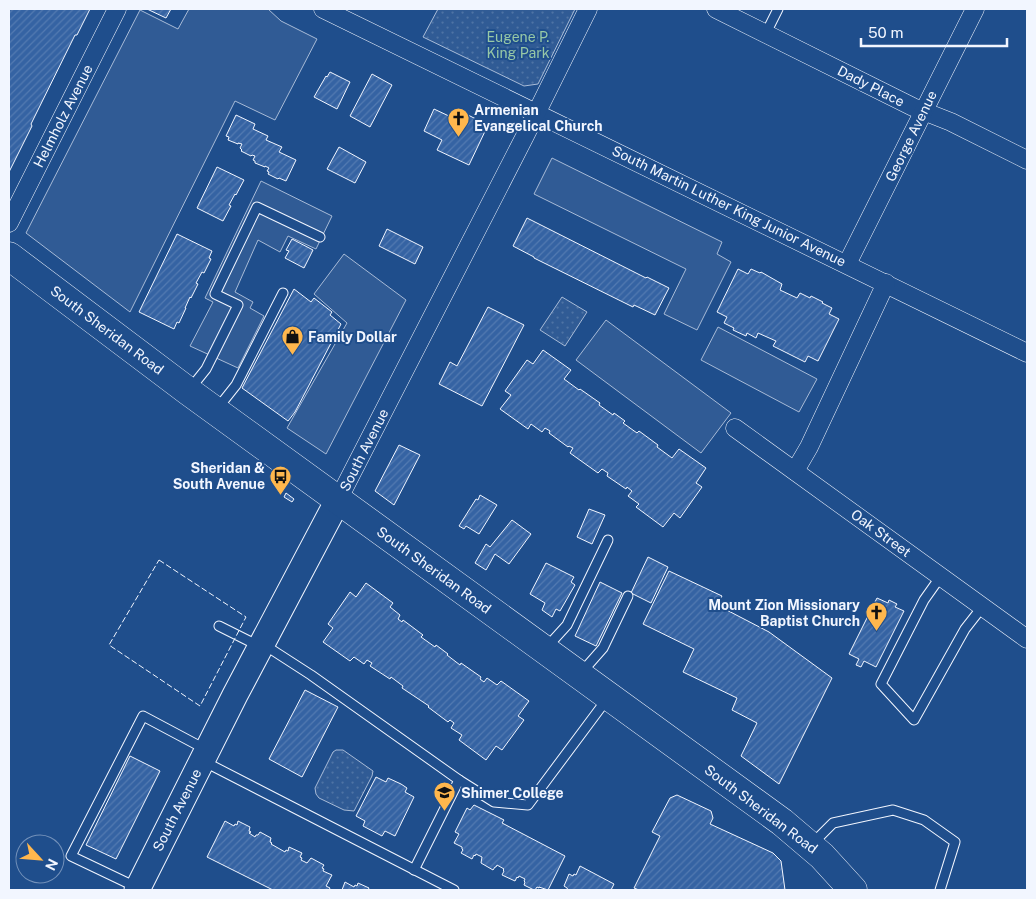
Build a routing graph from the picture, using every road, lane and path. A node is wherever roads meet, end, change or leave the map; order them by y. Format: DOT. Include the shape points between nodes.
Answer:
graph roads {
  1 [pos="117,9"];
  2 [pos="323,9"];
  3 [pos="588,9"];
  4 [pos="716,9"];
  5 [pos="778,9"];
  6 [pos="975,9"];
  7 [pos="766,33"];
  8 [pos="923,111"];
  9 [pos="536,113"];
  10 [pos="1027,160"];
  11 [pos="9,223"];
  12 [pos="320,237"];
  13 [pos="9,256"];
  14 [pos="847,264"];
  15 [pos="886,283"];
  16 [pos="283,293"];
  17 [pos="1027,353"];
  18 [pos="188,391"];
  19 [pos="216,411"];
  20 [pos="736,428"];
  21 [pos="795,471"];
  22 [pos="338,500"];
  23 [pos="608,540"];
  24 [pos="941,576"];
  25 [pos="628,596"];
  26 [pos="983,606"];
  27 [pos="219,626"];
  28 [pos="1027,639"];
  29 [pos="261,645"];
  30 [pos="544,650"];
  31 [pos="579,675"];
  32 [pos="609,697"];
  33 [pos="205,755"];
  34 [pos="459,780"];
  35 [pos="810,846"];
  36 [pos="414,870"];
  37 [pos="137,889"];
  38 [pos="454,890"];
  39 [pos="853,890"];
  40 [pos="940,890"];
  1 -- 11 [label="street, Helmholz Avenue" via="109,36"];
  2 -- 9 [label="street, South Martin Luther King Junior Avenue"];
  3 -- 9 [label="street, South Avenue"];
  4 -- 7 [label="street, Dady Place"];
  5 -- 7 [label="lane"];
  6 -- 8 [label="street, George Avenue"];
  7 -- 8 [label="street, Dady Place"];
  8 -- 10 [label="street, Dady Place"];
  8 -- 14 [label="street, George Avenue"];
  9 -- 14 [label="street, South Martin Luther King Junior Avenue"];
  9 -- 22 [label="street, South Avenue"];
  12 -- 18 [label="lane" via="257,207 215,294 238,305 206,369"];
  13 -- 18 [label="highway, South Sheridan Road"];
  14 -- 15 [label="street, South Martin Luther King Junior Avenue"];
  15 -- 17 [label="street, South Martin Luther King Junior Avenue"];
  15 -- 21 [label="street" via="809,448"];
  16 -- 19 [label="lane" via="236,385"];
  18 -- 19 [label="highway, South Sheridan Road"];
  19 -- 22 [label="highway, South Sheridan Road"];
  20 -- 21 [label="street, Oak Street"];
  21 -- 24 [label="street, Oak Street"];
  22 -- 29 [label="street, South Avenue"];
  22 -- 30 [label="highway, South Sheridan Road"];
  23 -- 30 [label="lane" via="567,625"];
  24 -- 26 [label="street, Oak Street"];
  24 -- 26 [label="lane" via="924,600 881,684 914,720 965,630"];
  25 -- 31 [label="lane" via="603,648"];
  26 -- 28 [label="street, Oak Street"];
  27 -- 29 [label="lane"];
  29 -- 33 [label="street, South Avenue"];
  29 -- 34 [label="lane"];
  30 -- 31 [label="highway, South Sheridan Road"];
  31 -- 32 [label="highway, South Sheridan Road"];
  32 -- 34 [label="lane" via="528,805 494,802"];
  32 -- 35 [label="highway, South Sheridan Road"];
  33 -- 36 [label="lane"];
  33 -- 37 [label="street, South Avenue"];
  33 -- 37 [label="lane" via="143,716 71,856"];
  34 -- 36 [label="lane"];
  35 -- 39 [label="highway, South Sheridan Road"];
  35 -- 40 [label="lane" via="833,823 893,810 924,820 955,842"];
  36 -- 38 [label="lane"];
}
